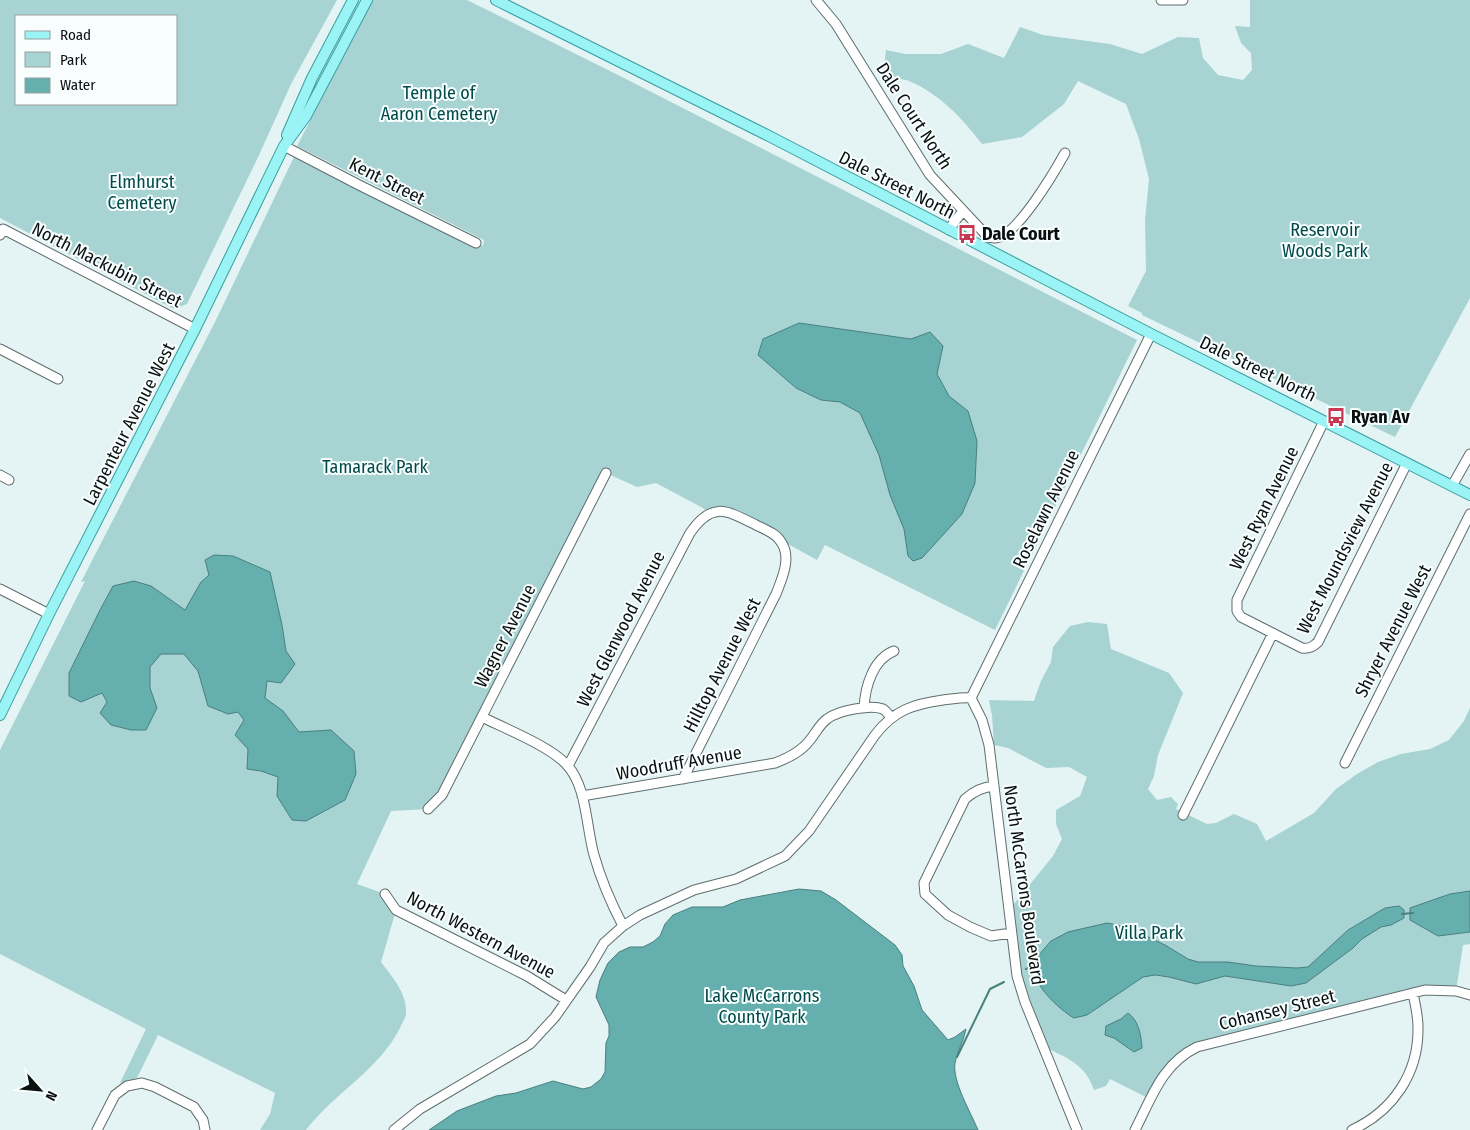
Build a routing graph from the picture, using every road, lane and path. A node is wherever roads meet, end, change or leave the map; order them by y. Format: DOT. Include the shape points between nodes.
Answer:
graph roads {
  1 [pos="353,0"];
  2 [pos="367,0"];
  3 [pos="496,0"];
  4 [pos="1161,0"];
  5 [pos="1183,0"];
  6 [pos="818,2"];
  7 [pos="284,146"];
  8 [pos="1065,153"];
  9 [pos="963,211"];
  10 [pos="949,230"];
  11 [pos="1,232"];
  12 [pos="476,243"];
  13 [pos="195,329"];
  14 [pos="1151,334"];
  15 [pos="0,349"];
  16 [pos="58,379"];
  17 [pos="1324,421"];
  18 [pos="1470,454"];
  19 [pos="1407,463"];
  20 [pos="606,473"];
  21 [pos="0,475"];
  22 [pos="9,480"];
  23 [pos="1452,486"];
  24 [pos="1470,495"];
  25 [pos="1470,514"];
  26 [pos="786,563"];
  27 [pos="0,589"];
  28 [pos="49,614"];
  29 [pos="1273,633"];
  30 [pos="894,651"];
  31 [pos="971,698"];
  32 [pos="864,708"];
  33 [pos="0,713"];
  34 [pos="482,717"];
  35 [pos="891,717"];
  36 [pos="1346,763"];
  37 [pos="568,766"];
  38 [pos="683,779"];
  39 [pos="994,786"];
  40 [pos="582,796"];
  41 [pos="428,809"];
  42 [pos="1183,815"];
  43 [pos="385,894"];
  44 [pos="622,926"];
  45 [pos="1011,933"];
  46 [pos="1413,993"];
  47 [pos="1470,995"];
  48 [pos="566,1000"];
  49 [pos="97,1130"];
  50 [pos="205,1130"];
  51 [pos="394,1130"];
  52 [pos="1077,1130"];
  53 [pos="1135,1130"];
  54 [pos="1352,1130"];
  1 -- 7 [label="main road, Larpenteur Avenue West" via="312,78 287,132"];
  2 -- 7 [label="main road, Larpenteur Avenue West" via="306,116"];
  3 -- 10 [label="main road, Dale Street North"];
  4 -- 5 [label="street"];
  6 -- 9 [label="street, Dale Court North" via="836,24 930,175"];
  7 -- 12 [label="street, Kent Street"];
  7 -- 13 [label="main road, Larpenteur Avenue West"];
  8 -- 9 [label="street, Dale Court North" via="1028,210 1004,235 996,239 988,237"];
  9 -- 10 [label="street"];
  10 -- 14 [label="main road, Dale Street North"];
  11 -- 13 [label="street, North Mackubin Street"];
  13 -- 28 [label="main road, Larpenteur Avenue West"];
  14 -- 17 [label="main road, Dale Street North"];
  14 -- 31 [label="street, Roselawn Avenue"];
  15 -- 16 [label="street"];
  17 -- 19 [label="main road, Dale Street North"];
  17 -- 29 [label="street, West Ryan Avenue" via="1237,600 1237,611 1241,617"];
  18 -- 23 [label="street"];
  19 -- 23 [label="main road, Dale Street North"];
  19 -- 29 [label="street, West Moundsview Avenue" via="1318,642 1311,648 1302,648"];
  20 -- 34 [label="street, Wagner Avenue"];
  21 -- 22 [label="street"];
  23 -- 24 [label="main road, Dale Street North"];
  25 -- 36 [label="street, Shryer Avenue West"];
  26 -- 37 [label="street, West Glenwood Avenue" via="782,542 772,533 730,512 709,513 698,520"];
  26 -- 38 [label="street, Hilltop Avenue West" via="776,594"];
  27 -- 28 [label="street"];
  28 -- 33 [label="main road, Larpenteur Avenue West"];
  29 -- 42 [label="street"];
  30 -- 32 [label="street" via="884,655 868,681"];
  31 -- 35 [label="street" via="920,703"];
  31 -- 39 [label="street, North McCarrons Boulevard" via="986,730"];
  32 -- 35 [label="street, Woodruff Avenue" via="882,709"];
  32 -- 38 [label="street, Woodruff Avenue" via="842,711 827,718 803,748 785,760"];
  34 -- 37 [label="street" via="558,756"];
  34 -- 41 [label="street, Wagner Avenue" via="442,795"];
  35 -- 44 [label="street" via="809,831 785,856 736,878 694,890"];
  37 -- 40 [label="street"];
  38 -- 40 [label="street, Woodruff Avenue"];
  39 -- 45 [label="street, North McCarrons Boulevard"];
  39 -- 45 [label="street" via="974,791 965,799 924,883 925,894 948,915 970,928 991,936"];
  40 -- 44 [label="street" via="599,870"];
  43 -- 48 [label="street, North Western Avenue" via="396,910 527,976"];
  44 -- 48 [label="street" via="604,943"];
  45 -- 52 [label="street, North McCarrons Boulevard" via="1019,987"];
  46 -- 47 [label="street, Cohansey Street" via="1440,990"];
  46 -- 53 [label="street, Cohansey Street" via="1190,1050 1166,1071"];
  46 -- 54 [label="street" via="1418,1042 1412,1069 1387,1106"];
  48 -- 51 [label="street" via="530,1044 420,1109"];
  49 -- 50 [label="street" via="120,1090 142,1083 194,1108 203,1120"];
}
